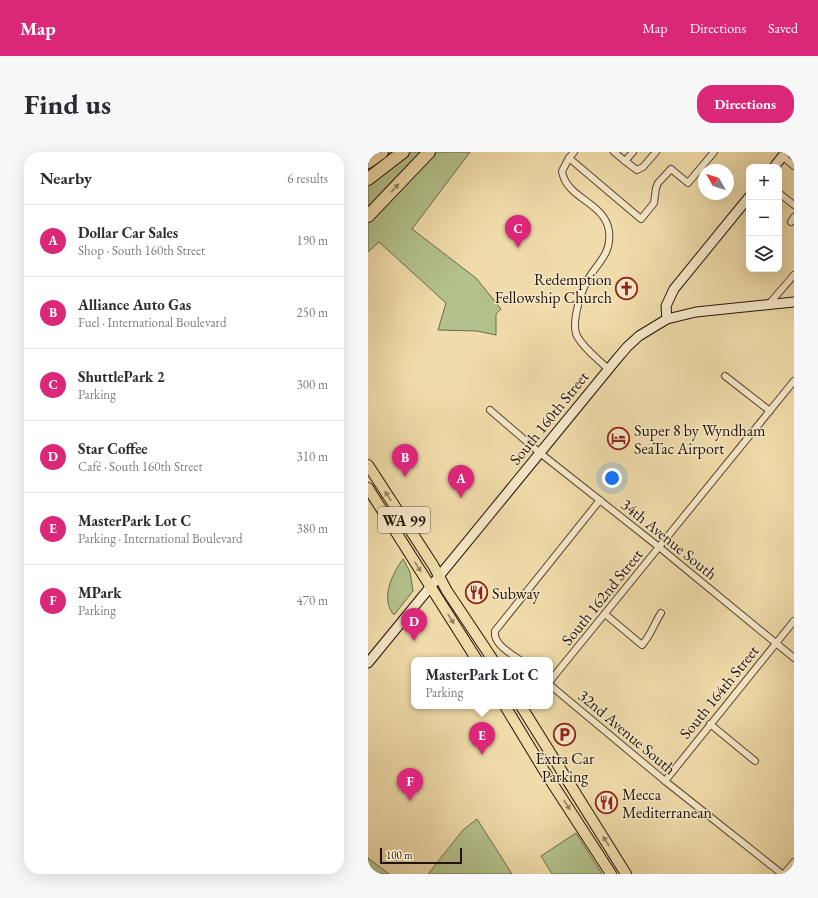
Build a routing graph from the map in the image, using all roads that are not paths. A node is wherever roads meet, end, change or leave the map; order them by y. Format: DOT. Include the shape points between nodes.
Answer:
graph roads {
  1 [pos="382,152"];
  2 [pos="403,152"];
  3 [pos="429,152"];
  4 [pos="574,152"];
  5 [pos="614,152"];
  6 [pos="633,152"];
  7 [pos="656,152"];
  8 [pos="714,152"];
  9 [pos="784,154"];
  10 [pos="569,158"];
  11 [pos="625,161"];
  12 [pos="368,162"];
  13 [pos="776,164"];
  14 [pos="794,166"];
  15 [pos="368,179"];
  16 [pos="782,195"];
  17 [pos="747,200"];
  18 [pos="794,205"];
  19 [pos="368,216"];
  20 [pos="794,275"];
  21 [pos="794,302"];
  22 [pos="769,304"];
  23 [pos="667,319"];
  24 [pos="608,370"];
  25 [pos="725,376"];
  26 [pos="794,381"];
  27 [pos="490,410"];
  28 [pos="770,411"];
  29 [pos="540,453"];
  30 [pos="368,465"];
  31 [pos="368,488"];
  32 [pos="600,500"];
  33 [pos="659,547"];
  34 [pos="439,576"];
  35 [pos="430,586"];
  36 [pos="661,613"];
  37 [pos="605,614"];
  38 [pos="794,621"];
  39 [pos="776,643"];
  40 [pos="475,657"];
  41 [pos="490,657"];
  42 [pos="516,657"];
  43 [pos="794,658"];
  44 [pos="368,663"];
  45 [pos="553,677"];
  46 [pos="553,688"];
  47 [pos="507,709"];
  48 [pos="523,709"];
  49 [pos="710,724"];
  50 [pos="755,761"];
  51 [pos="665,781"];
  52 [pos="794,862"];
  53 [pos="611,874"];
  54 [pos="626,874"];
  55 [pos="783,874"];
  1 -- 12 [label="highway"];
  2 -- 15 [label="highway"];
  19 -- 3 [label="highway, one-way"];
  4 -- 10 [label="street"];
  5 -- 11 [label="street"];
  6 -- 11 [label="street"];
  7 -- 11 [label="street" via="640,170"];
  8 -- 10 [label="street" via="688,183 671,169 658,183 654,203 641,219"];
  9 -- 13 [label="main road"];
  9 -- 14 [label="street"];
  10 -- 24 [label="street" via="562,171 565,181 598,210 608,229 606,253 585,284 574,325 584,346"];
  16 -- 18 [label="street"];
  17 -- 23 [label="main road" via="674,289 666,306"];
  20 -- 22 [label="street"];
  21 -- 22 [label="main road, South 160th Street"];
  22 -- 23 [label="main road, South 160th Street" via="696,312"];
  23 -- 24 [label="main road, South 160th Street" via="627,347"];
  24 -- 29 [label="main road, South 160th Street"];
  25 -- 28 [label="street"];
  26 -- 28 [label="street, South 162nd Street"];
  27 -- 29 [label="street, 34th Avenue South"];
  28 -- 33 [label="street, South 162nd Street"];
  29 -- 32 [label="street, 34th Avenue South"];
  29 -- 34 [label="main road, South 160th Street"];
  34 -- 30 [label="main road, WA 99, one-way"];
  31 -- 35 [label="main road, WA 99, one-way"];
  32 -- 33 [label="street, 34th Avenue South"];
  32 -- 42 [label="street" via="495,631 494,635 499,643"];
  33 -- 37 [label="street, South 162nd Street"];
  33 -- 39 [label="street, 34th Avenue South"];
  34 -- 35 [label="main road, South 160th Street"];
  34 -- 41 [label="main road, WA 99"];
  35 -- 40 [label="main road, WA 99, one-way"];
  35 -- 44 [label="main road, South 160th Street"];
  36 -- 37 [label="street" via="642,645"];
  37 -- 45 [label="street, South 162nd Street"];
  38 -- 39 [label="street, South 164th Street"];
  39 -- 43 [label="street, 34th Avenue South"];
  39 -- 49 [label="street, South 164th Street"];
  46 -- 51 [label="street, 32nd Avenue South"];
  47 -- 53 [label="main road, one-way"];
  54 -- 48 [label="main road, one-way"];
  49 -- 50 [label="street"];
  49 -- 51 [label="street, South 164th Street"];
  51 -- 55 [label="street, 32nd Avenue South"];
  52 -- 55 [label="street"];
}
